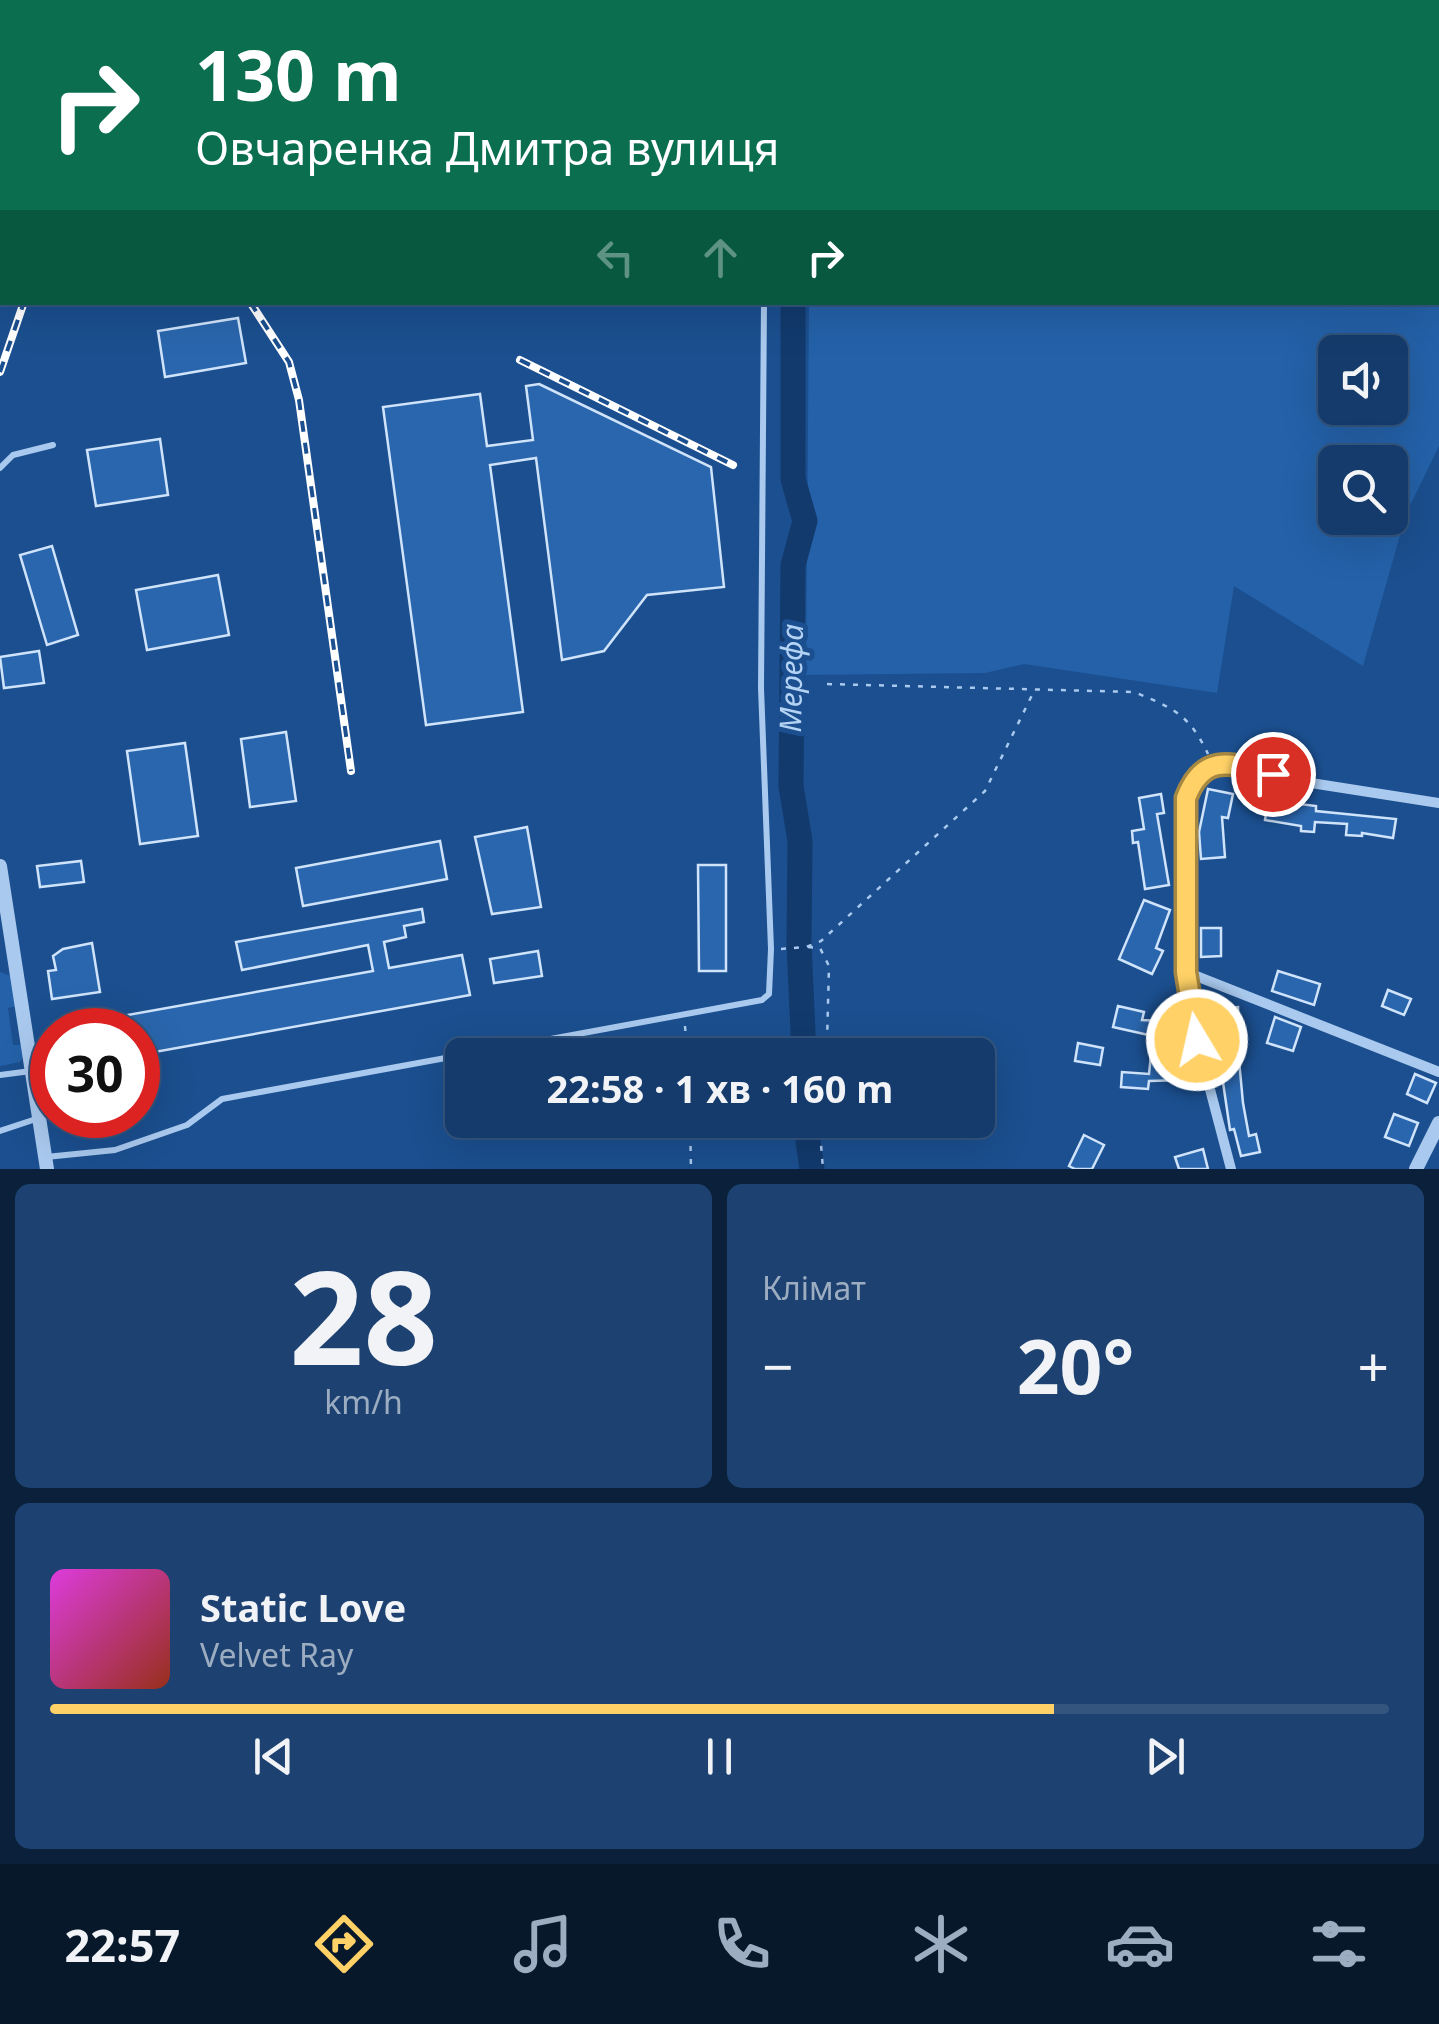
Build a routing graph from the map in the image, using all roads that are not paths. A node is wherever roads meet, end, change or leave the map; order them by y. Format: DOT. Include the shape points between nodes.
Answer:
graph roads {
  1 [pos="764,305"];
  2 [pos="52,445"];
  3 [pos="0,468"];
  4 [pos="1439,803"];
  5 [pos="0,866"];
  6 [pos="8,968"];
  7 [pos="1186,972"];
  8 [pos="557,1038"];
  9 [pos="445,1058"];
  10 [pos="30,1062"];
  11 [pos="30,1071"];
  12 [pos="1439,1072"];
  13 [pos="0,1075"];
  14 [pos="30,1121"];
  15 [pos="1439,1123"];
  16 [pos="0,1131"];
  17 [pos="43,1138"];
  18 [pos="46,1163"];
  19 [pos="1232,1169"];
  20 [pos="1416,1169"];
  1 -- 8 [label="lane" via="762,688 772,988 762,1000"];
  2 -- 3 [label="lane" via="13,455"];
  4 -- 7 [label="street" via="1213,764 1194,777 1186,798"];
  5 -- 6 [label="street"];
  6 -- 10 [label="street"];
  7 -- 12 [label="street"];
  7 -- 19 [label="street"];
  9 -- 18 [label="lane" via="222,1099 186,1125 115,1150"];
  11 -- 13 [label="lane"];
  14 -- 16 [label="lane"];
  15 -- 20 [label="street"];
  17 -- 18 [label="street"];
}
